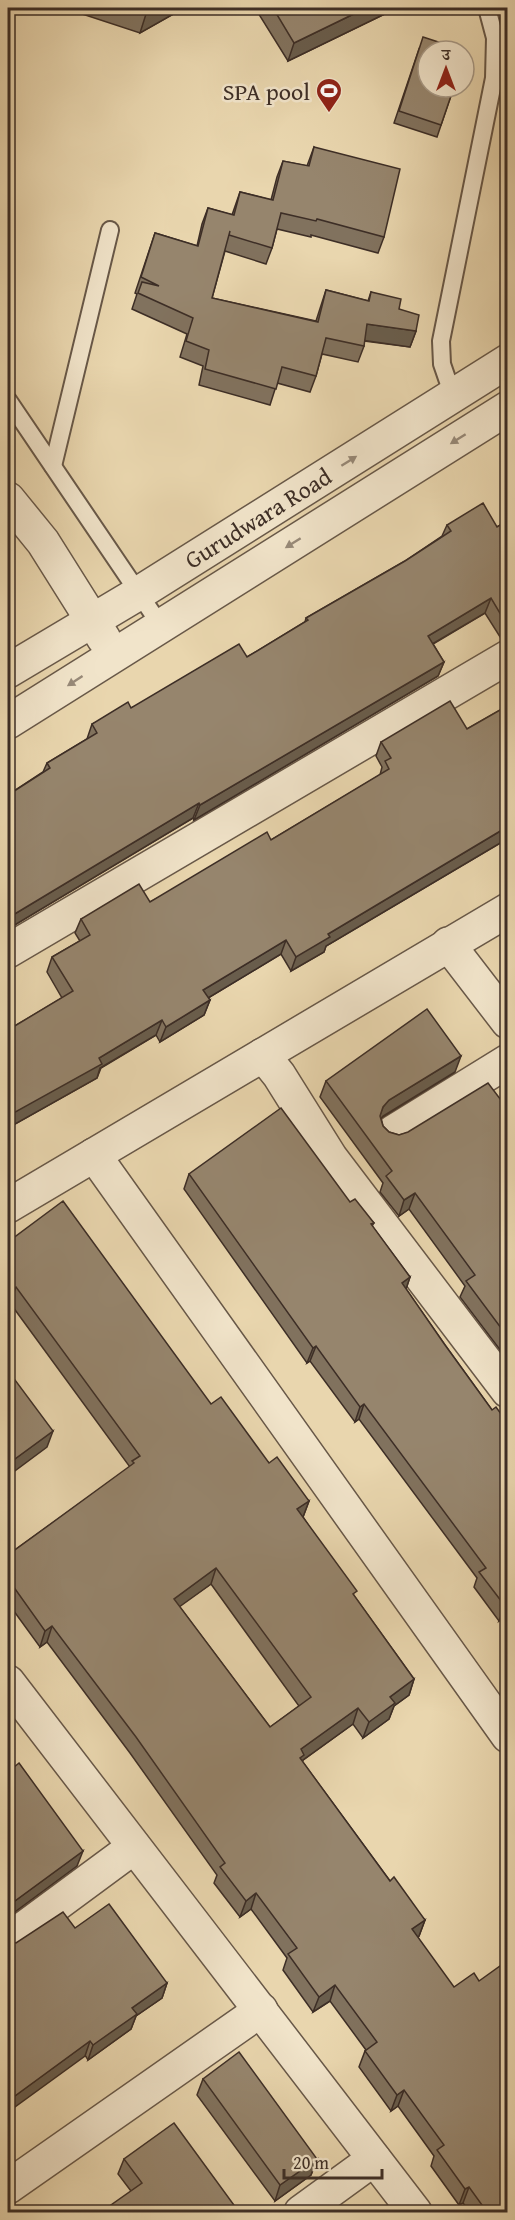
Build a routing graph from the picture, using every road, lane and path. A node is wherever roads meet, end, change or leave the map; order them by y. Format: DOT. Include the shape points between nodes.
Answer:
graph roads {
  1 [pos="487,8"];
  2 [pos="110,230"];
  3 [pos="507,361"];
  4 [pos="453,396"];
  5 [pos="8,400"];
  6 [pos="507,408"];
  7 [pos="53,466"];
  8 [pos="8,499"];
  9 [pos="139,592"];
  10 [pos="91,621"];
  11 [pos="161,626"];
  12 [pos="115,655"];
  13 [pos="507,657"];
  14 [pos="8,671"];
  15 [pos="8,722"];
  16 [pos="507,910"];
  17 [pos="448,944"];
  18 [pos="8,951"];
  19 [pos="507,1022"];
  20 [pos="263,1054"];
  21 [pos="507,1061"];
  22 [pos="393,1132"];
  23 [pos="94,1155"];
  24 [pos="8,1206"];
  25 [pos="507,1391"];
  26 [pos="10,1690"];
  27 [pos="507,1736"];
  28 [pos="134,1847"];
  29 [pos="8,1940"];
  30 [pos="261,2010"];
  31 [pos="375,2159"];
  32 [pos="8,2187"];
  33 [pos="301,2212"];
  34 [pos="415,2212"];
  1 -- 4 [label="lane" via="495,38 494,78 441,341 442,364"];
  2 -- 7 [label="lane"];
  3 -- 4 [label="street, Gurudwara Road"];
  9 -- 4 [label="street, Gurudwara Road, one-way"];
  5 -- 7 [label="lane"];
  6 -- 11 [label="street, one-way"];
  7 -- 9 [label="lane"];
  8 -- 10 [label="street" via="43,542"];
  9 -- 10 [label="street, Gurudwara Road"];
  9 -- 11 [label="lane"];
  10 -- 12 [label="street"];
  10 -- 14 [label="street, Gurudwara Road"];
  11 -- 12 [label="street"];
  12 -- 15 [label="street, one-way"];
  13 -- 18 [label="street"];
  16 -- 17 [label="street"];
  17 -- 19 [label="street"];
  17 -- 20 [label="street"];
  20 -- 23 [label="street"];
  20 -- 25 [label="street" via="331,1158"];
  21 -- 22 [label="street"];
  23 -- 24 [label="street"];
  23 -- 27 [label="street"];
  26 -- 28 [label="street"];
  28 -- 29 [label="street"];
  28 -- 30 [label="street"];
  30 -- 31 [label="street"];
  30 -- 32 [label="street"];
  31 -- 33 [label="street"];
  31 -- 34 [label="street"];
}
